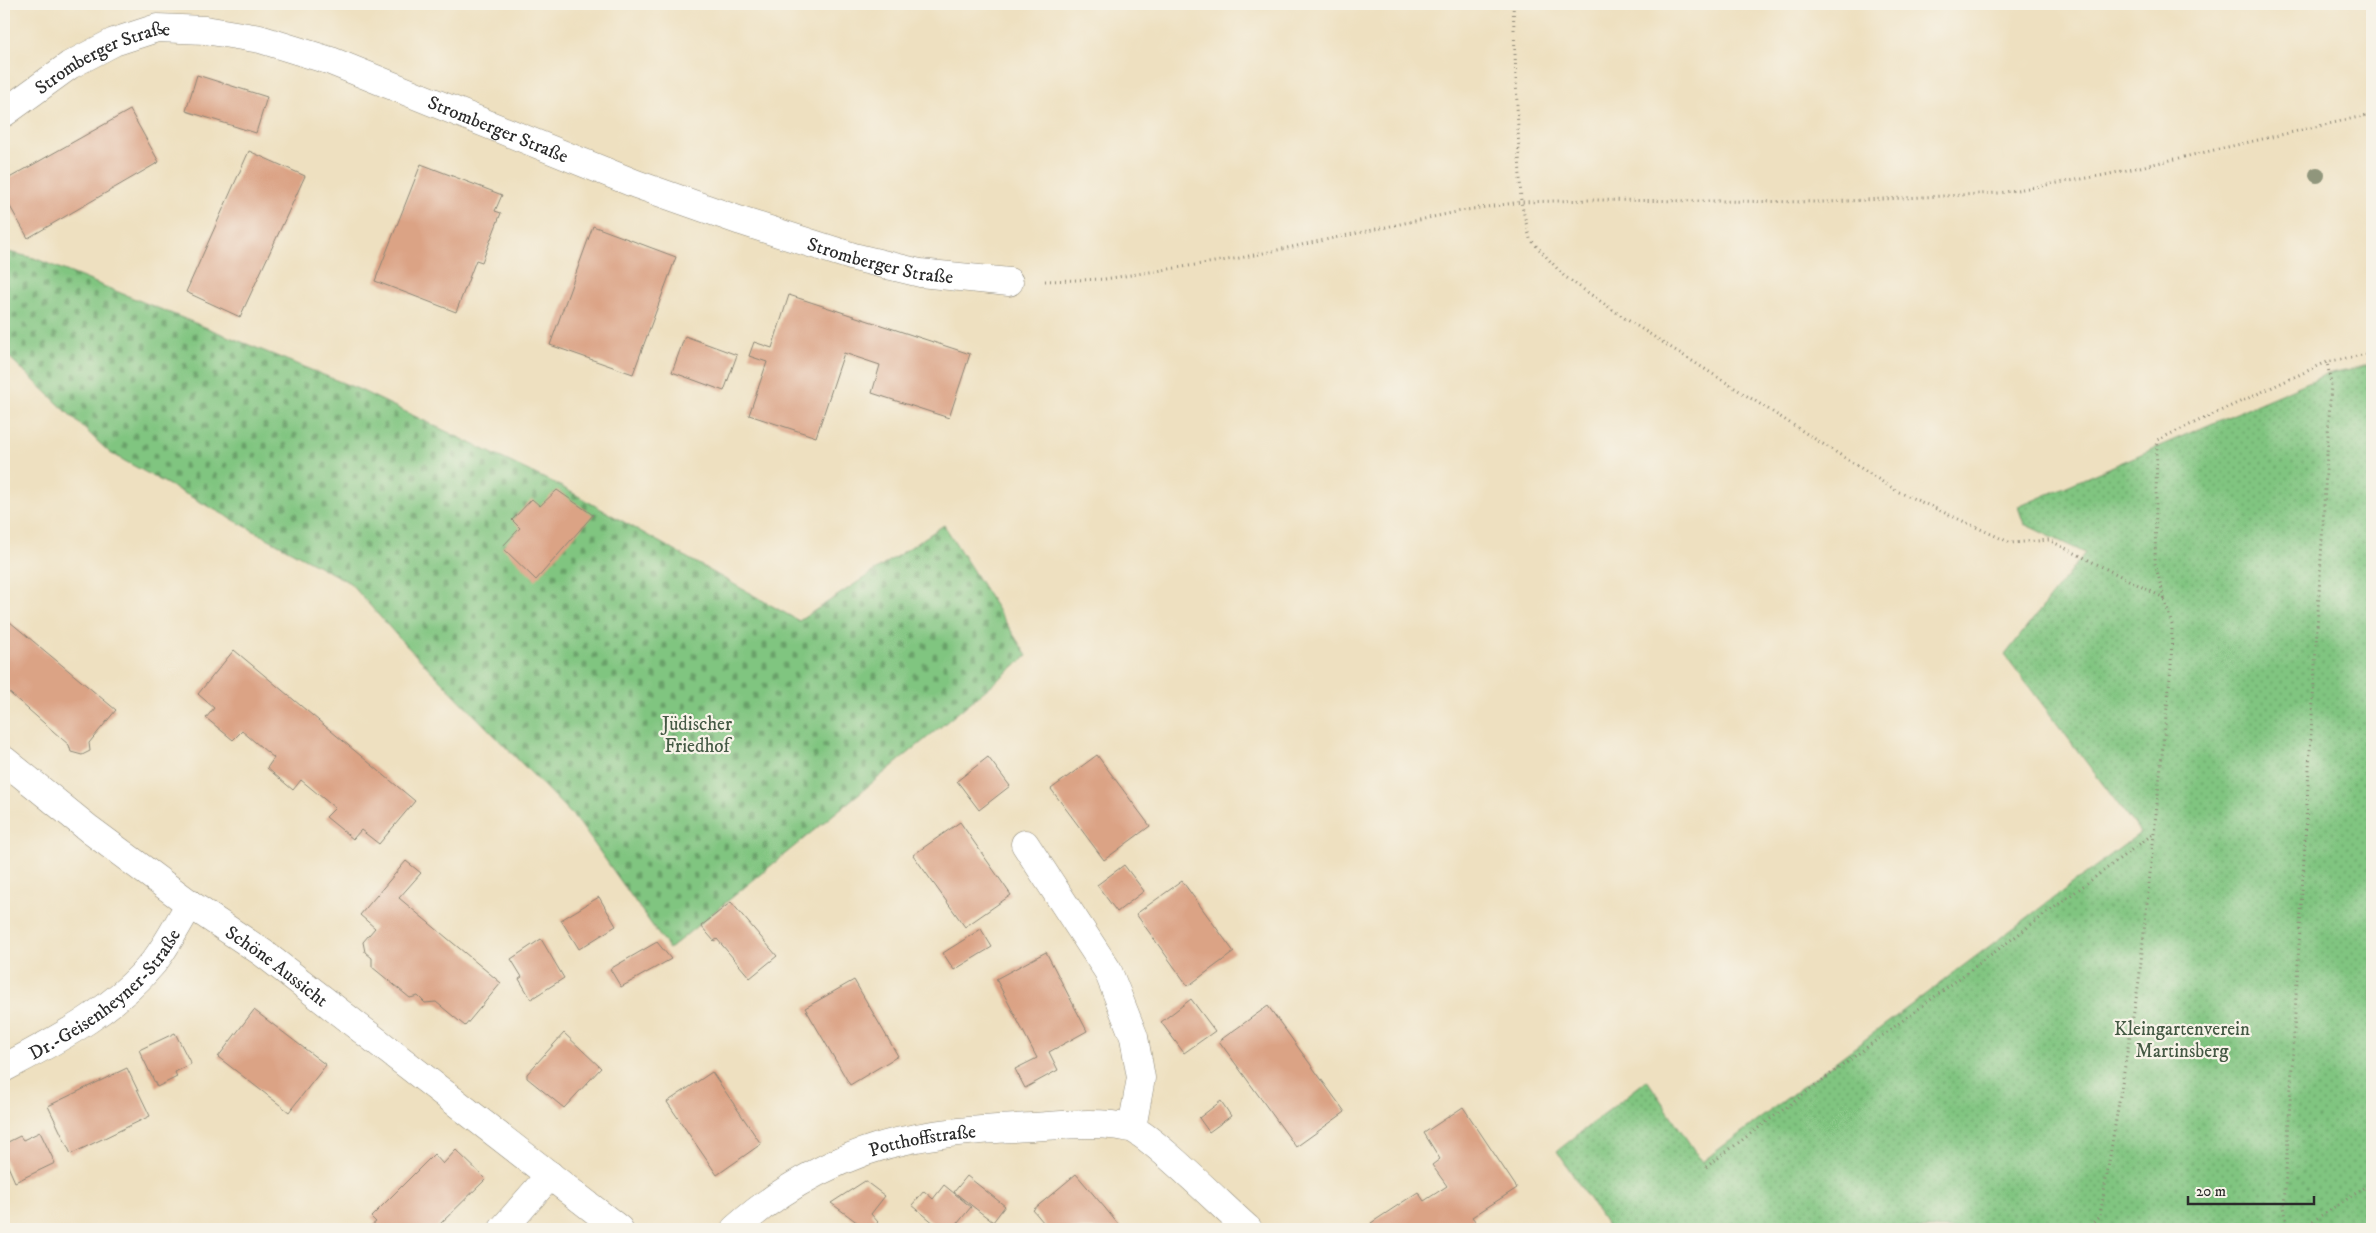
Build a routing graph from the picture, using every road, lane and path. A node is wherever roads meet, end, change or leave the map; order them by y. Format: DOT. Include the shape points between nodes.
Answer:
graph roads {
  1 [pos="1513,4"];
  2 [pos="4,114"];
  3 [pos="2372,114"];
  4 [pos="1521,202"];
  5 [pos="1009,282"];
  6 [pos="2372,353"];
  7 [pos="2327,362"];
  8 [pos="2164,598"];
  9 [pos="4,760"];
  10 [pos="2154,834"];
  11 [pos="1025,844"];
  12 [pos="190,904"];
  13 [pos="4,1068"];
  14 [pos="1132,1128"];
  15 [pos="1706,1167"];
  16 [pos="550,1175"];
  17 [pos="2372,1183"];
  18 [pos="503,1229"];
  19 [pos="620,1229"];
  20 [pos="735,1229"];
  21 [pos="1248,1229"];
  22 [pos="2086,1229"];
  23 [pos="2288,1229"];
  24 [pos="2300,1229"];
  1 -- 4 [label="path"];
  2 -- 5 [label="street, Stromberger Straße" via="70,65 114,42 157,28 206,30 260,39 331,61 636,184 741,221 854,257 920,273"];
  3 -- 4 [label="path" via="2105,175 1999,193 1827,202"];
  4 -- 5 [label="path" via="1466,210 1240,258 1105,279"];
  4 -- 8 [label="path" via="1530,239 1564,276 1897,491 2011,543 2049,540"];
  6 -- 7 [label="path"];
  7 -- 8 [label="path" via="2157,440 2155,564"];
  7 -- 23 [label="path" via="2331,393 2284,1207"];
  8 -- 10 [label="path" via="2172,625 2171,667"];
  9 -- 12 [label="street, Schöne Aussicht" via="89,829"];
  10 -- 15 [label="path"];
  10 -- 22 [label="path" via="2138,981 2100,1216"];
  11 -- 14 [label="street" via="1108,971 1134,1037 1141,1078"];
  12 -- 13 [label="street, Dr.-Geisenheyner-Straße" via="154,962 115,1001 70,1033"];
  12 -- 16 [label="street, Schöne Aussicht" via="263,953"];
  14 -- 20 [label="street, Potthoffstraße" via="1049,1126 958,1131 910,1139 862,1152 811,1176 758,1208"];
  14 -- 21 [label="street"];
  16 -- 18 [label="street"];
  16 -- 19 [label="street, Schöne Aussicht"];
  17 -- 24 [label="path"];
}
